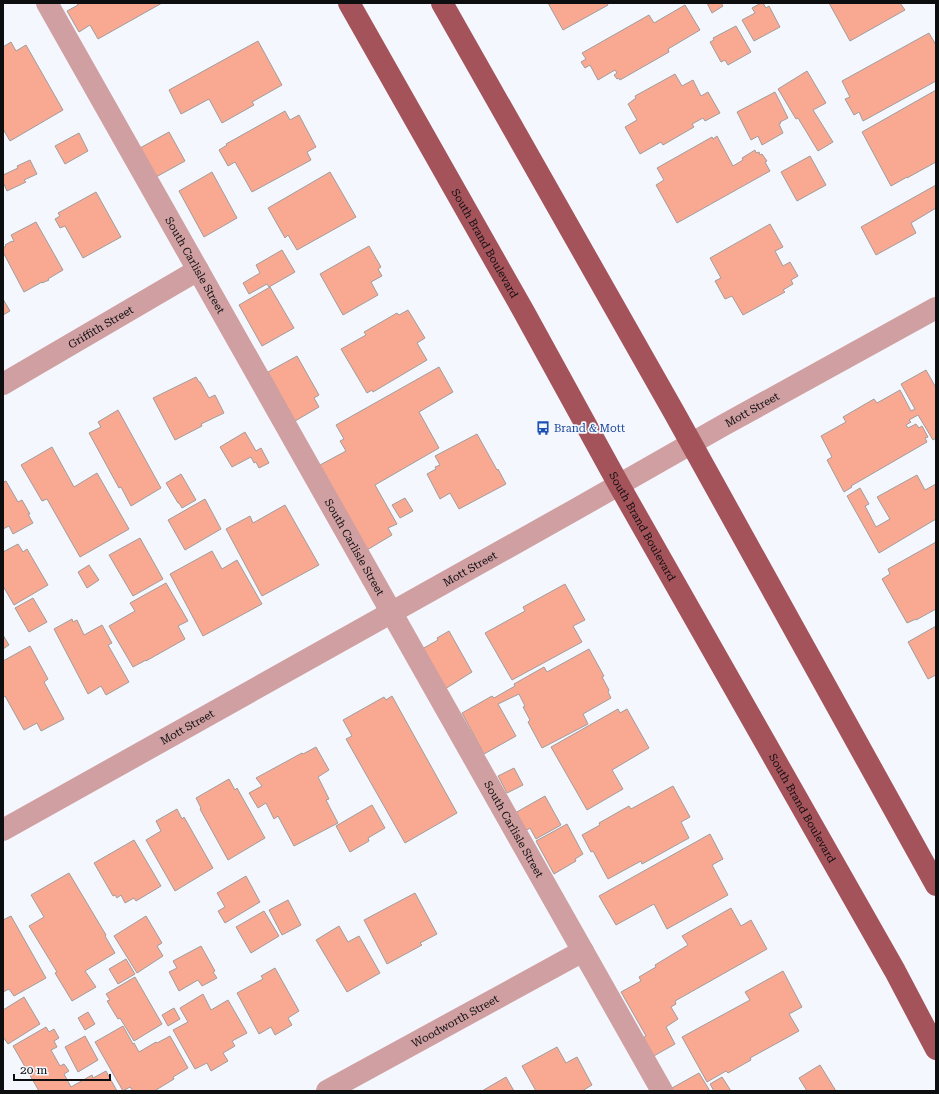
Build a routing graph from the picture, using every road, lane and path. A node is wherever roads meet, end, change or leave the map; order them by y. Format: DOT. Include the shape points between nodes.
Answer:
graph roads {
  1 [pos="47,3"];
  2 [pos="349,3"];
  3 [pos="442,3"];
  4 [pos="198,270"];
  5 [pos="936,308"];
  6 [pos="3,384"];
  7 [pos="691,443"];
  8 [pos="618,486"];
  9 [pos="392,613"];
  10 [pos="3,830"];
  11 [pos="936,885"];
  12 [pos="583,951"];
  13 [pos="936,1049"];
  14 [pos="327,1091"];
  15 [pos="662,1091"];
  1 -- 4 [label="street, South Carlisle Street"];
  2 -- 8 [label="main road, South Brand Boulevard" via="524,312"];
  3 -- 7 [label="main road"];
  4 -- 6 [label="street, Griffith Street"];
  4 -- 9 [label="street, South Carlisle Street"];
  5 -- 7 [label="street, Mott Street"];
  7 -- 8 [label="street, Mott Street"];
  7 -- 11 [label="main road"];
  8 -- 9 [label="street, Mott Street"];
  8 -- 13 [label="main road, South Brand Boulevard" via="895,971"];
  9 -- 10 [label="street, Mott Street"];
  9 -- 12 [label="street, South Carlisle Street"];
  12 -- 14 [label="street, Woodworth Street"];
  12 -- 15 [label="street, South Carlisle Street"];
}
